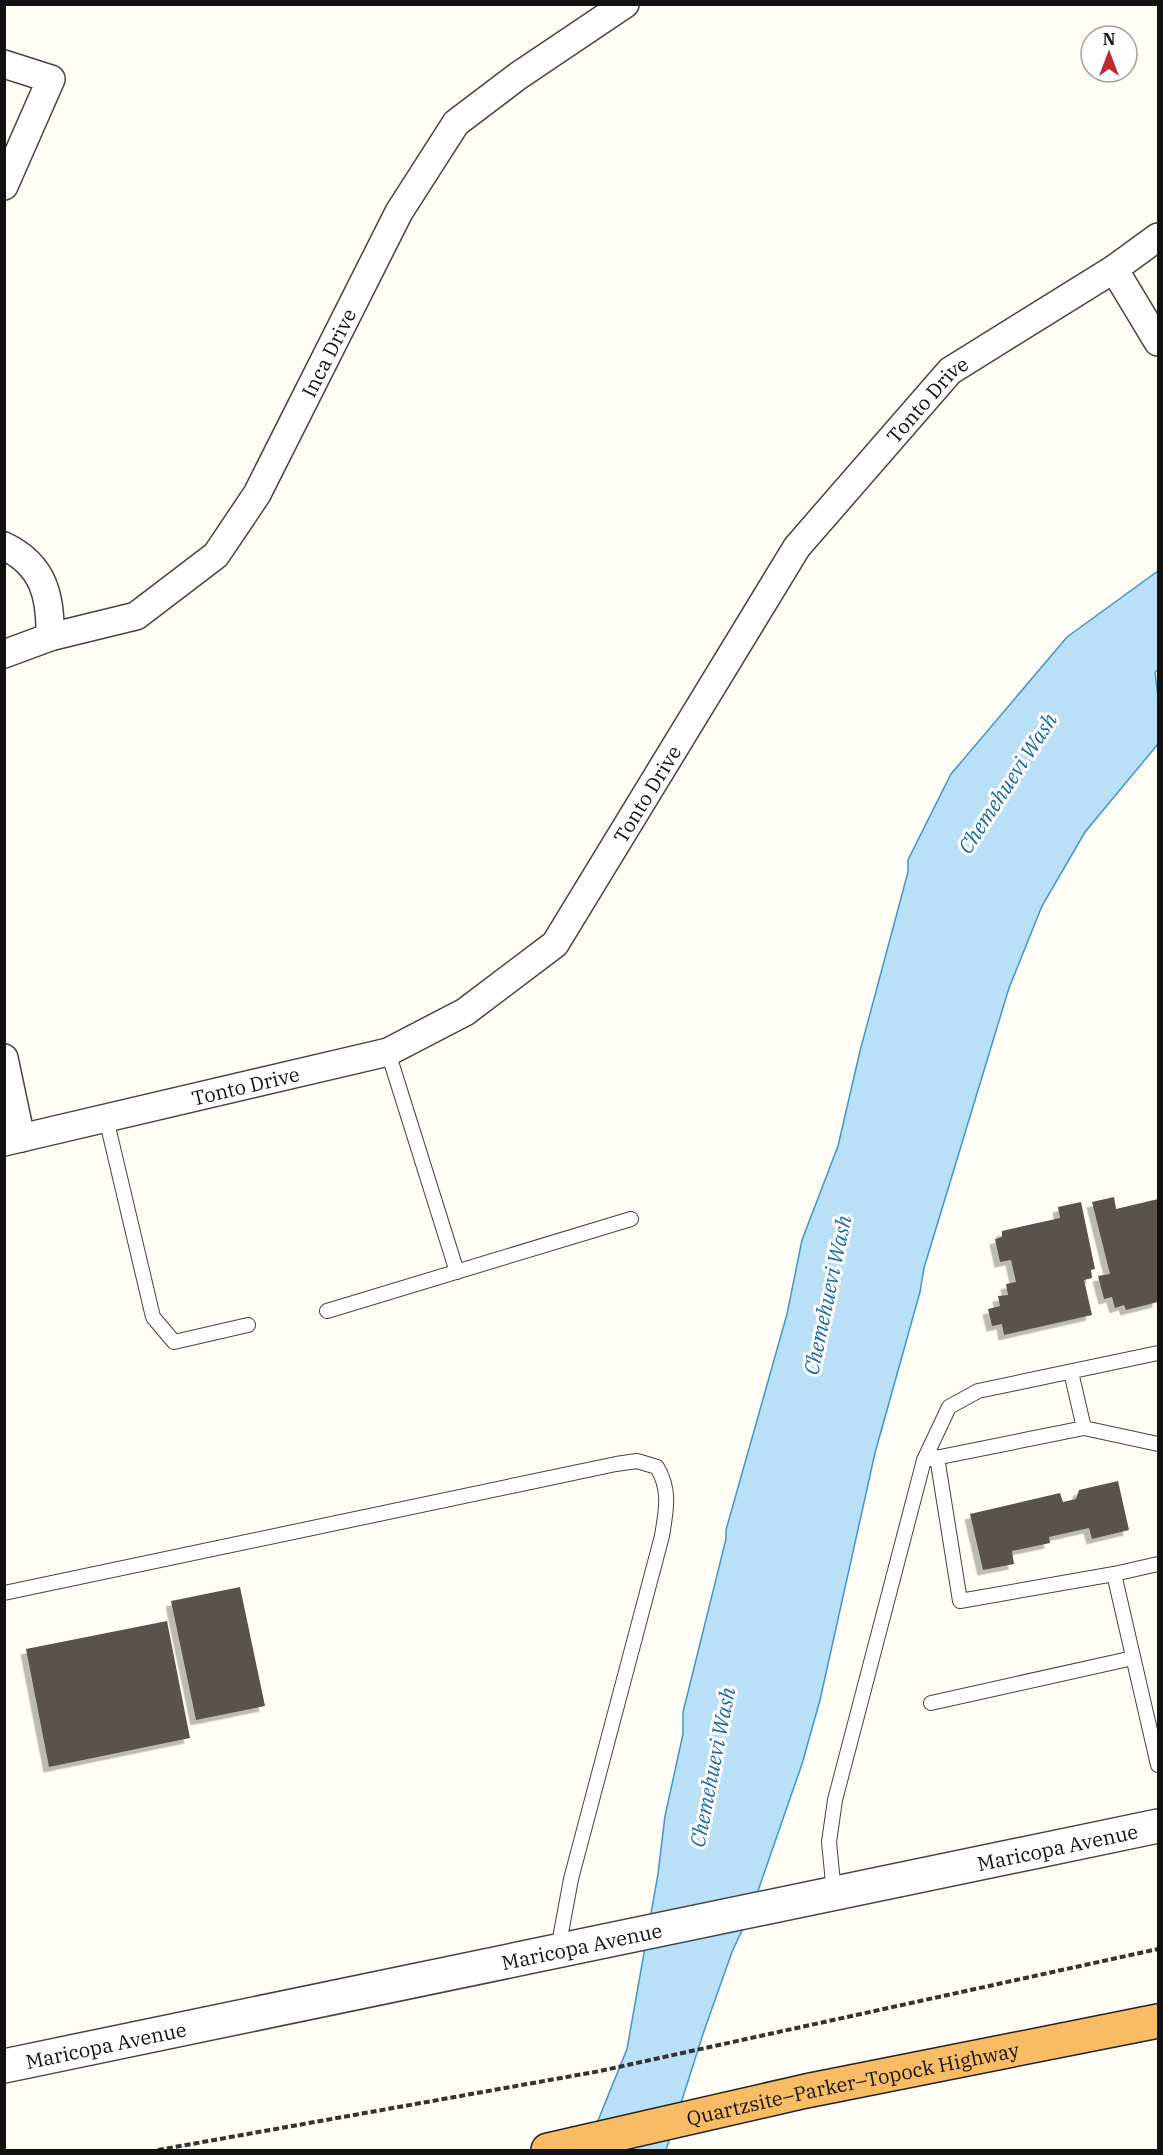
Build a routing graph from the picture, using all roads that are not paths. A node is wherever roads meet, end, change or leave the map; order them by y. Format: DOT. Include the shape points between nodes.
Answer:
graph roads {
  1 [pos="625,4"];
  2 [pos="4,64"];
  3 [pos="4,186"];
  4 [pos="1158,237"];
  5 [pos="1114,269"];
  6 [pos="1158,342"];
  7 [pos="4,546"];
  8 [pos="50,637"];
  9 [pos="4,654"];
  10 [pos="388,1053"];
  11 [pos="4,1058"];
  12 [pos="106,1118"];
  13 [pos="13,1140"];
  14 [pos="631,1219"];
  15 [pos="457,1272"];
  16 [pos="327,1311"];
  17 [pos="248,1325"];
  18 [pos="1158,1353"];
  19 [pos="1071,1372"];
  20 [pos="1084,1428"];
  21 [pos="1158,1444"];
  22 [pos="931,1459"];
  23 [pos="1158,1564"];
  24 [pos="1114,1574"];
  25 [pos="4,1593"];
  26 [pos="1133,1658"];
  27 [pos="1158,1700"];
  28 [pos="931,1703"];
  29 [pos="1144,1703"];
  30 [pos="1158,1765"];
  31 [pos="1158,1826"];
  32 [pos="834,1893"];
  33 [pos="558,1950"];
  34 [pos="1158,2021"];
  35 [pos="4,2066"];
  36 [pos="548,2151"];
  1 -- 8 [label="street, Inca Drive" via="456,123 399,212 257,494 216,555 135,616"];
  2 -- 3 [label="street" via="51,79"];
  4 -- 5 [label="street, Tonto Drive"];
  5 -- 6 [label="street"];
  5 -- 10 [label="street, Tonto Drive" via="950,371 797,548 555,944 465,1012"];
  7 -- 8 [label="street" via="18,553 40,576 51,606"];
  8 -- 9 [label="street, Inca Drive"];
  10 -- 12 [label="street, Tonto Drive"];
  10 -- 15 [label="lane"];
  11 -- 13 [label="street"];
  12 -- 13 [label="street, Tonto Drive"];
  12 -- 17 [label="lane" via="153,1317 174,1342"];
  14 -- 15 [label="lane"];
  15 -- 16 [label="lane"];
  18 -- 19 [label="lane"];
  19 -- 20 [label="lane"];
  19 -- 22 [label="lane" via="978,1391 949,1407"];
  20 -- 21 [label="lane"];
  20 -- 22 [label="lane"];
  22 -- 24 [label="lane" via="960,1601"];
  22 -- 32 [label="lane" via="835,1800 829,1842"];
  23 -- 24 [label="lane"];
  24 -- 26 [label="lane"];
  25 -- 33 [label="lane" via="616,1464 637,1461 657,1467 668,1496 662,1536 571,1878"];
  26 -- 28 [label="lane"];
  26 -- 29 [label="lane"];
  27 -- 29 [label="lane"];
  29 -- 30 [label="lane"];
  31 -- 32 [label="street, Maricopa Avenue"];
  32 -- 33 [label="street, Maricopa Avenue"];
  33 -- 35 [label="street, Maricopa Avenue"];
  34 -- 36 [label="highway, Quartzsite–Parker–Topock Highway" via="806,2091"];
}
